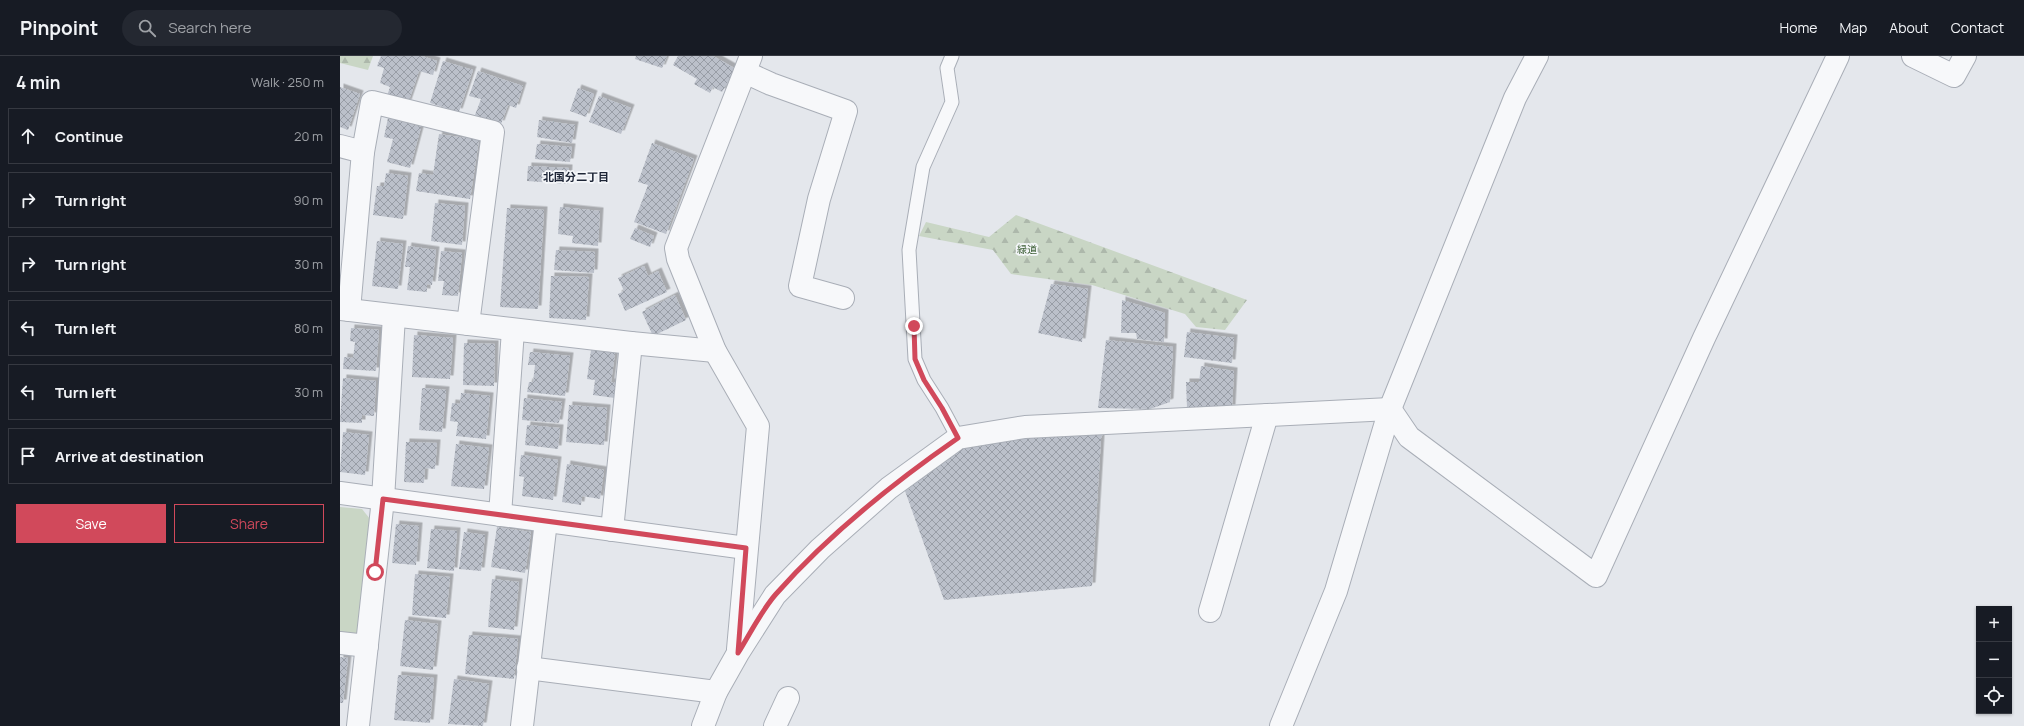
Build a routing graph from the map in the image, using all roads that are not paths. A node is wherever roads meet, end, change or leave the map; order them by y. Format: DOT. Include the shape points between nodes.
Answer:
graph roads {
  1 [pos="952,56"];
  2 [pos="1537,56"];
  3 [pos="1838,56"];
  4 [pos="1913,56"];
  5 [pos="1965,56"];
  6 [pos="748,64"];
  7 [pos="340,146"];
  8 [pos="363,152"];
  9 [pos="843,298"];
  10 [pos="345,310"];
  11 [pos="394,316"];
  12 [pos="468,324"];
  13 [pos="513,330"];
  14 [pos="632,343"];
  15 [pos="715,351"];
  16 [pos="1390,409"];
  17 [pos="1267,415"];
  18 [pos="958,438"];
  19 [pos="340,494"];
  20 [pos="383,499"];
  21 [pos="500,515"];
  22 [pos="546,521"];
  23 [pos="612,530"];
  24 [pos="746,548"];
  25 [pos="1210,611"];
  26 [pos="340,644"];
  27 [pos="367,646"];
  28 [pos="738,653"];
  29 [pos="528,668"];
  30 [pos="716,692"];
  31 [pos="788,698"];
  32 [pos="358,726"];
  33 [pos="522,726"];
  34 [pos="703,726"];
  35 [pos="775,726"];
  36 [pos="1281,726"];
  1 -- 18 [label="lane" via="947,68 952,102 923,167 910,250 915,359 924,380"];
  2 -- 16 [label="street" via="1515,98"];
  3 -- 16 [label="street" via="1704,338 1596,576 1409,437"];
  4 -- 5 [label="street" via="1954,76"];
  6 -- 9 [label="street" via="791,92 846,111 819,199 800,286"];
  6 -- 15 [label="street" via="676,248 678,259"];
  7 -- 8 [label="street"];
  8 -- 10 [label="street"];
  8 -- 12 [label="street" via="372,102 493,132"];
  10 -- 11 [label="street"];
  11 -- 12 [label="street"];
  11 -- 20 [label="street"];
  12 -- 13 [label="street"];
  13 -- 14 [label="street"];
  13 -- 21 [label="street"];
  14 -- 15 [label="street"];
  14 -- 23 [label="street"];
  15 -- 24 [label="street" via="758,426"];
  16 -- 17 [label="street"];
  16 -- 36 [label="street" via="1336,591"];
  17 -- 18 [label="street" via="1025,427"];
  17 -- 25 [label="street"];
  18 -- 28 [label="street" via="889,488 820,549 775,595"];
  19 -- 20 [label="street"];
  20 -- 21 [label="street"];
  20 -- 27 [label="street"];
  21 -- 22 [label="street"];
  22 -- 23 [label="street"];
  22 -- 29 [label="street"];
  23 -- 24 [label="street"];
  24 -- 28 [label="street"];
  26 -- 27 [label="street"];
  27 -- 32 [label="street"];
  28 -- 30 [label="street"];
  29 -- 30 [label="street"];
  29 -- 33 [label="street"];
  30 -- 34 [label="street"];
  31 -- 35 [label="street"];
}
